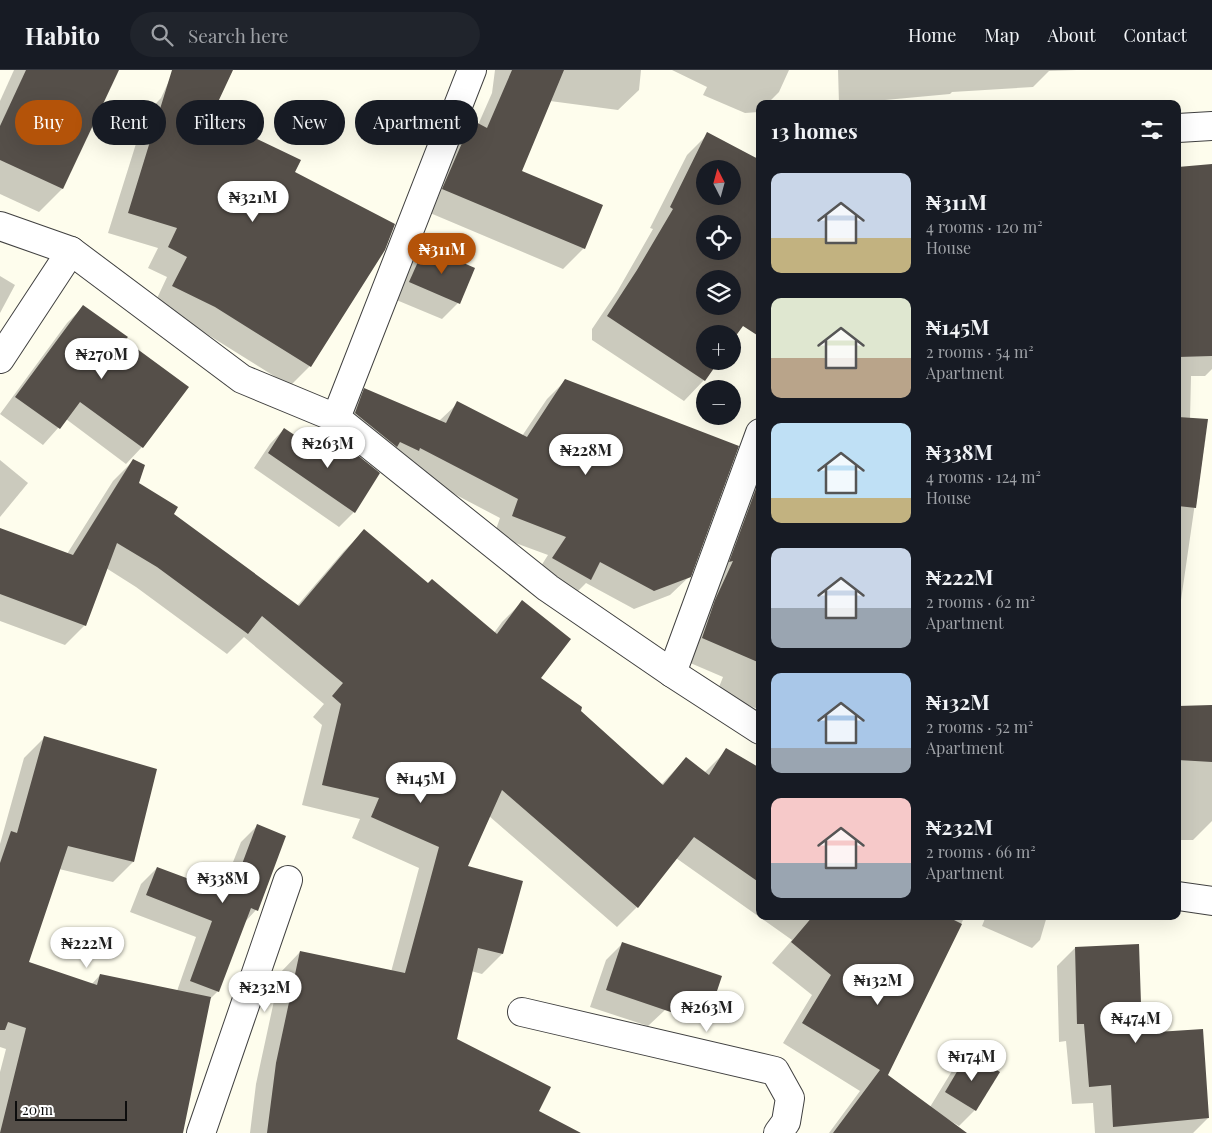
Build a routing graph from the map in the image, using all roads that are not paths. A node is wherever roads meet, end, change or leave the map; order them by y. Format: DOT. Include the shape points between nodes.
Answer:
graph roads {
  1 [pos="472,70"];
  2 [pos="1212,126"];
  3 [pos="1181,128"];
  4 [pos="0,226"];
  5 [pos="71,250"];
  6 [pos="0,359"];
  7 [pos="336,418"];
  8 [pos="756,444"];
  9 [pos="672,673"];
  10 [pos="756,727"];
  11 [pos="288,880"];
  12 [pos="1181,896"];
  13 [pos="1212,901"];
  14 [pos="522,1012"];
  15 [pos="201,1133"];
  16 [pos="778,1133"];
  1 -- 7 [label="street"];
  2 -- 3 [label="street"];
  4 -- 5 [label="street"];
  5 -- 6 [label="street"];
  5 -- 7 [label="street" via="242,379"];
  7 -- 9 [label="street" via="548,588"];
  8 -- 9 [label="street"];
  9 -- 10 [label="street"];
  11 -- 15 [label="street"];
  12 -- 13 [label="street"];
  14 -- 16 [label="street" via="775,1071 790,1098 786,1122"];
}
